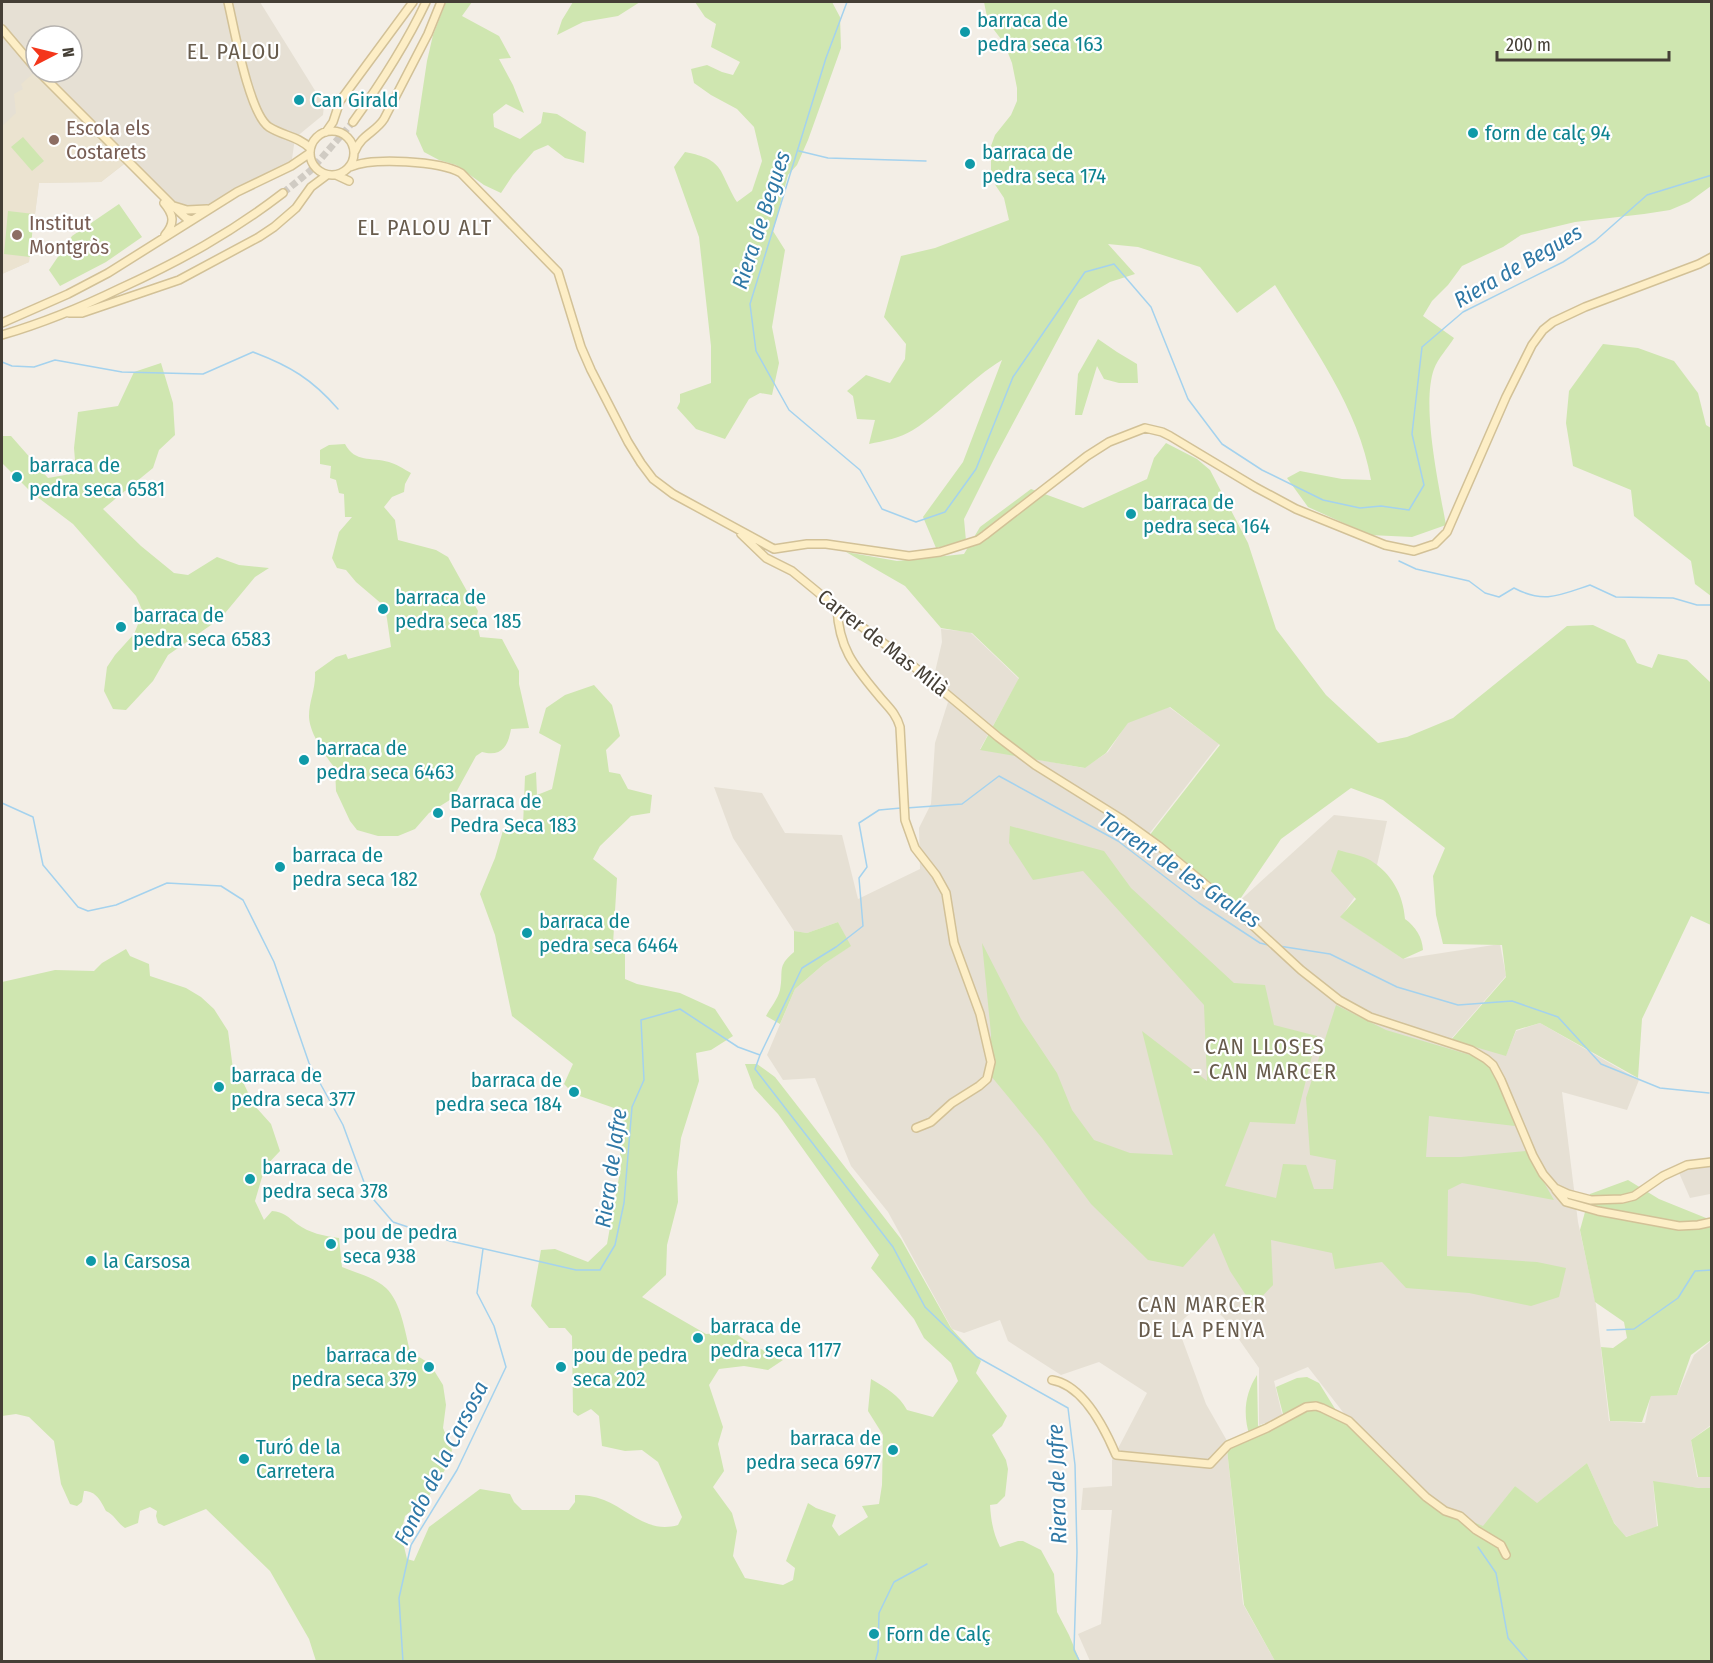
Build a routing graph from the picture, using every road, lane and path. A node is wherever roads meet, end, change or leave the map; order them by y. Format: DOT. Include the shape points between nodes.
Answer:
graph roads {
  1 [pos="228,2"];
  2 [pos="413,2"];
  3 [pos="426,2"];
  4 [pos="441,2"];
  5 [pos="2,29"];
  6 [pos="24,55"];
  7 [pos="50,84"];
  8 [pos="353,122"];
  9 [pos="322,133"];
  10 [pos="295,138"];
  11 [pos="310,151"];
  12 [pos="355,153"];
  13 [pos="371,161"];
  14 [pos="291,166"];
  15 [pos="314,166"];
  16 [pos="348,169"];
  17 [pos="142,175"];
  18 [pos="327,175"];
  19 [pos="283,193"];
  20 [pos="172,205"];
  21 [pos="210,209"];
  22 [pos="192,219"];
  23 [pos="158,241"];
  24 [pos="1712,257"];
  25 [pos="67,313"];
  26 [pos="2,322"];
  27 [pos="2,335"];
  28 [pos="730,524"];
  29 [pos="837,608"];
  30 [pos="916,1128"];
  31 [pos="1712,1162"];
  32 [pos="1555,1188"];
  33 [pos="1712,1222"];
  34 [pos="1052,1380"];
  35 [pos="1506,1555"];
  1 -- 10 [label="street" via="255,108 269,127"];
  2 -- 9 [label="street" via="340,101 333,122"];
  3 -- 8 [label="street" via="401,50"];
  4 -- 12 [label="street" via="384,119 362,138"];
  5 -- 6 [label="street"];
  7 -- 17 [label="street"];
  9 -- 10 [label="street"];
  9 -- 11 [label="street"];
  9 -- 12 [label="street" via="345,135"];
  10 -- 11 [label="street"];
  11 -- 14 [label="street"];
  11 -- 15 [label="street"];
  12 -- 13 [label="street"];
  12 -- 16 [label="street"];
  13 -- 16 [label="street"];
  13 -- 28 [label="street" via="455,169 544,256 561,278 584,356 641,464 662,486"];
  14 -- 15 [label="street"];
  14 -- 21 [label="street"];
  15 -- 18 [label="street"];
  16 -- 18 [label="street"];
  17 -- 20 [label="street"];
  17 -- 23 [label="street" via="173,217 172,225"];
  18 -- 25 [label="street" via="274,226 198,271 82,313"];
  19 -- 25 [label="street" via="198,251"];
  20 -- 21 [label="street" via="187,210"];
  20 -- 22 [label="street"];
  21 -- 22 [label="street"];
  22 -- 23 [label="street"];
  23 -- 26 [label="street" via="78,289"];
  24 -- 28 [label="street" via="1585,307 1543,330 1501,407 1447,532 1435,544 1414,551 1385,545 1296,508 1170,436 1145,428 1097,449 978,540 940,552 909,556 826,544 774,549"];
  25 -- 27 [label="street"];
  28 -- 29 [label="street, Carrer de Mas Milà" via="766,558 792,571"];
  29 -- 30 [label="street" via="838,629 847,654 897,714 907,830 946,893 954,943 980,1014 990,1056 987,1078 931,1122"];
  29 -- 32 [label="street, Carrer de Mas Milà" via="1035,765 1159,846 1339,1000 1370,1017 1470,1050 1486,1059 1501,1080 1533,1156"];
  31 -- 32 [label="street" via="1687,1166 1622,1199 1591,1200"];
  32 -- 33 [label="street, Carrer de Mas Milà" via="1566,1202 1598,1211 1666,1225"];
  34 -- 35 [label="street" via="1085,1401 1116,1455 1210,1464 1228,1445 1306,1407 1322,1408 1349,1421 1426,1497 1445,1511 1460,1515 1501,1545"];
}
